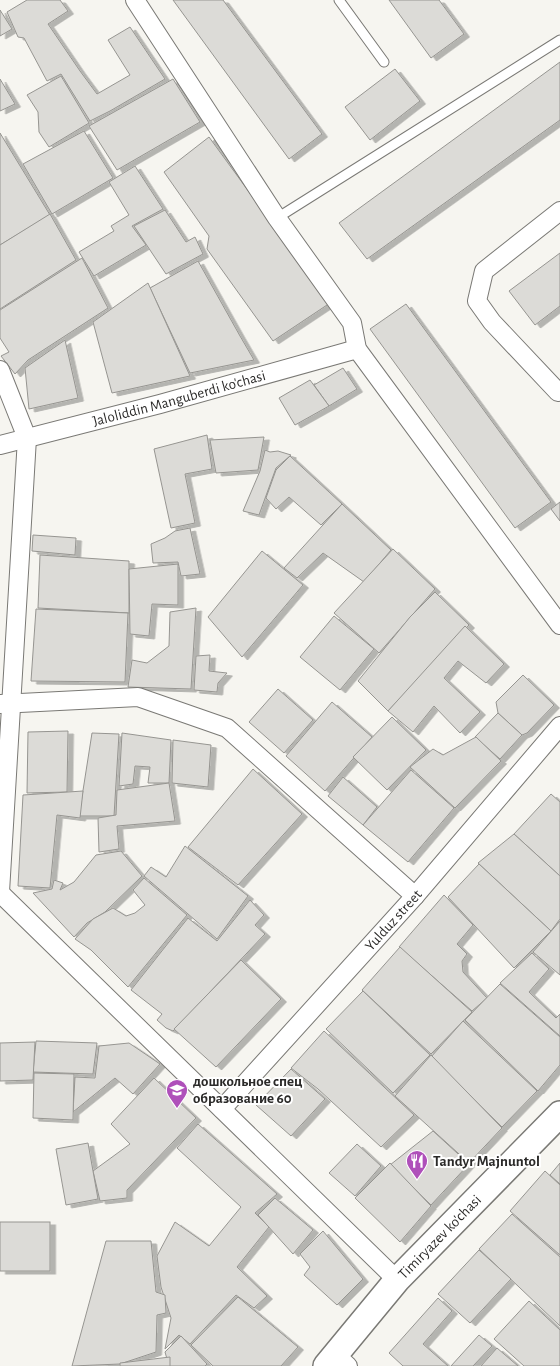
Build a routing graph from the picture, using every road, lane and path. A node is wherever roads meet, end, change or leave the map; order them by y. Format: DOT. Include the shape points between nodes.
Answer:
graph roads {
  1 [pos="135,0"];
  2 [pos="339,0"];
  3 [pos="560,40"];
  4 [pos="384,62"];
  5 [pos="560,211"];
  6 [pos="278,218"];
  7 [pos="357,349"];
  8 [pos="0,370"];
  9 [pos="559,392"];
  10 [pos="27,438"];
  11 [pos="0,445"];
  12 [pos="560,626"];
  13 [pos="6,704"];
  14 [pos="560,726"];
  15 [pos="0,892"];
  16 [pos="415,896"];
  17 [pos="222,1109"];
  18 [pos="560,1114"];
  19 [pos="397,1280"];
  20 [pos="337,1362"];
  1 -- 6 [label="street"];
  2 -- 4 [label="lane"];
  3 -- 6 [label="lane"];
  5 -- 9 [label="street" via="484,271 477,301 492,322"];
  6 -- 7 [label="street" via="352,324"];
  7 -- 10 [label="street, Jaloliddin Manguberdi ko'chasi"];
  7 -- 12 [label="street"];
  8 -- 10 [label="street"];
  10 -- 11 [label="street, Jaloliddin Manguberdi ko'chasi"];
  10 -- 13 [label="street"];
  13 -- 15 [label="street"];
  13 -- 16 [label="street" via="138,697 227,728"];
  14 -- 16 [label="street, Yulduz street"];
  15 -- 17 [label="street"];
  16 -- 17 [label="street, Yulduz street"];
  17 -- 19 [label="street"];
  18 -- 19 [label="street, Timiryazev ko'chasi"];
  19 -- 20 [label="street, Timiryazev ko'chasi"];
}
